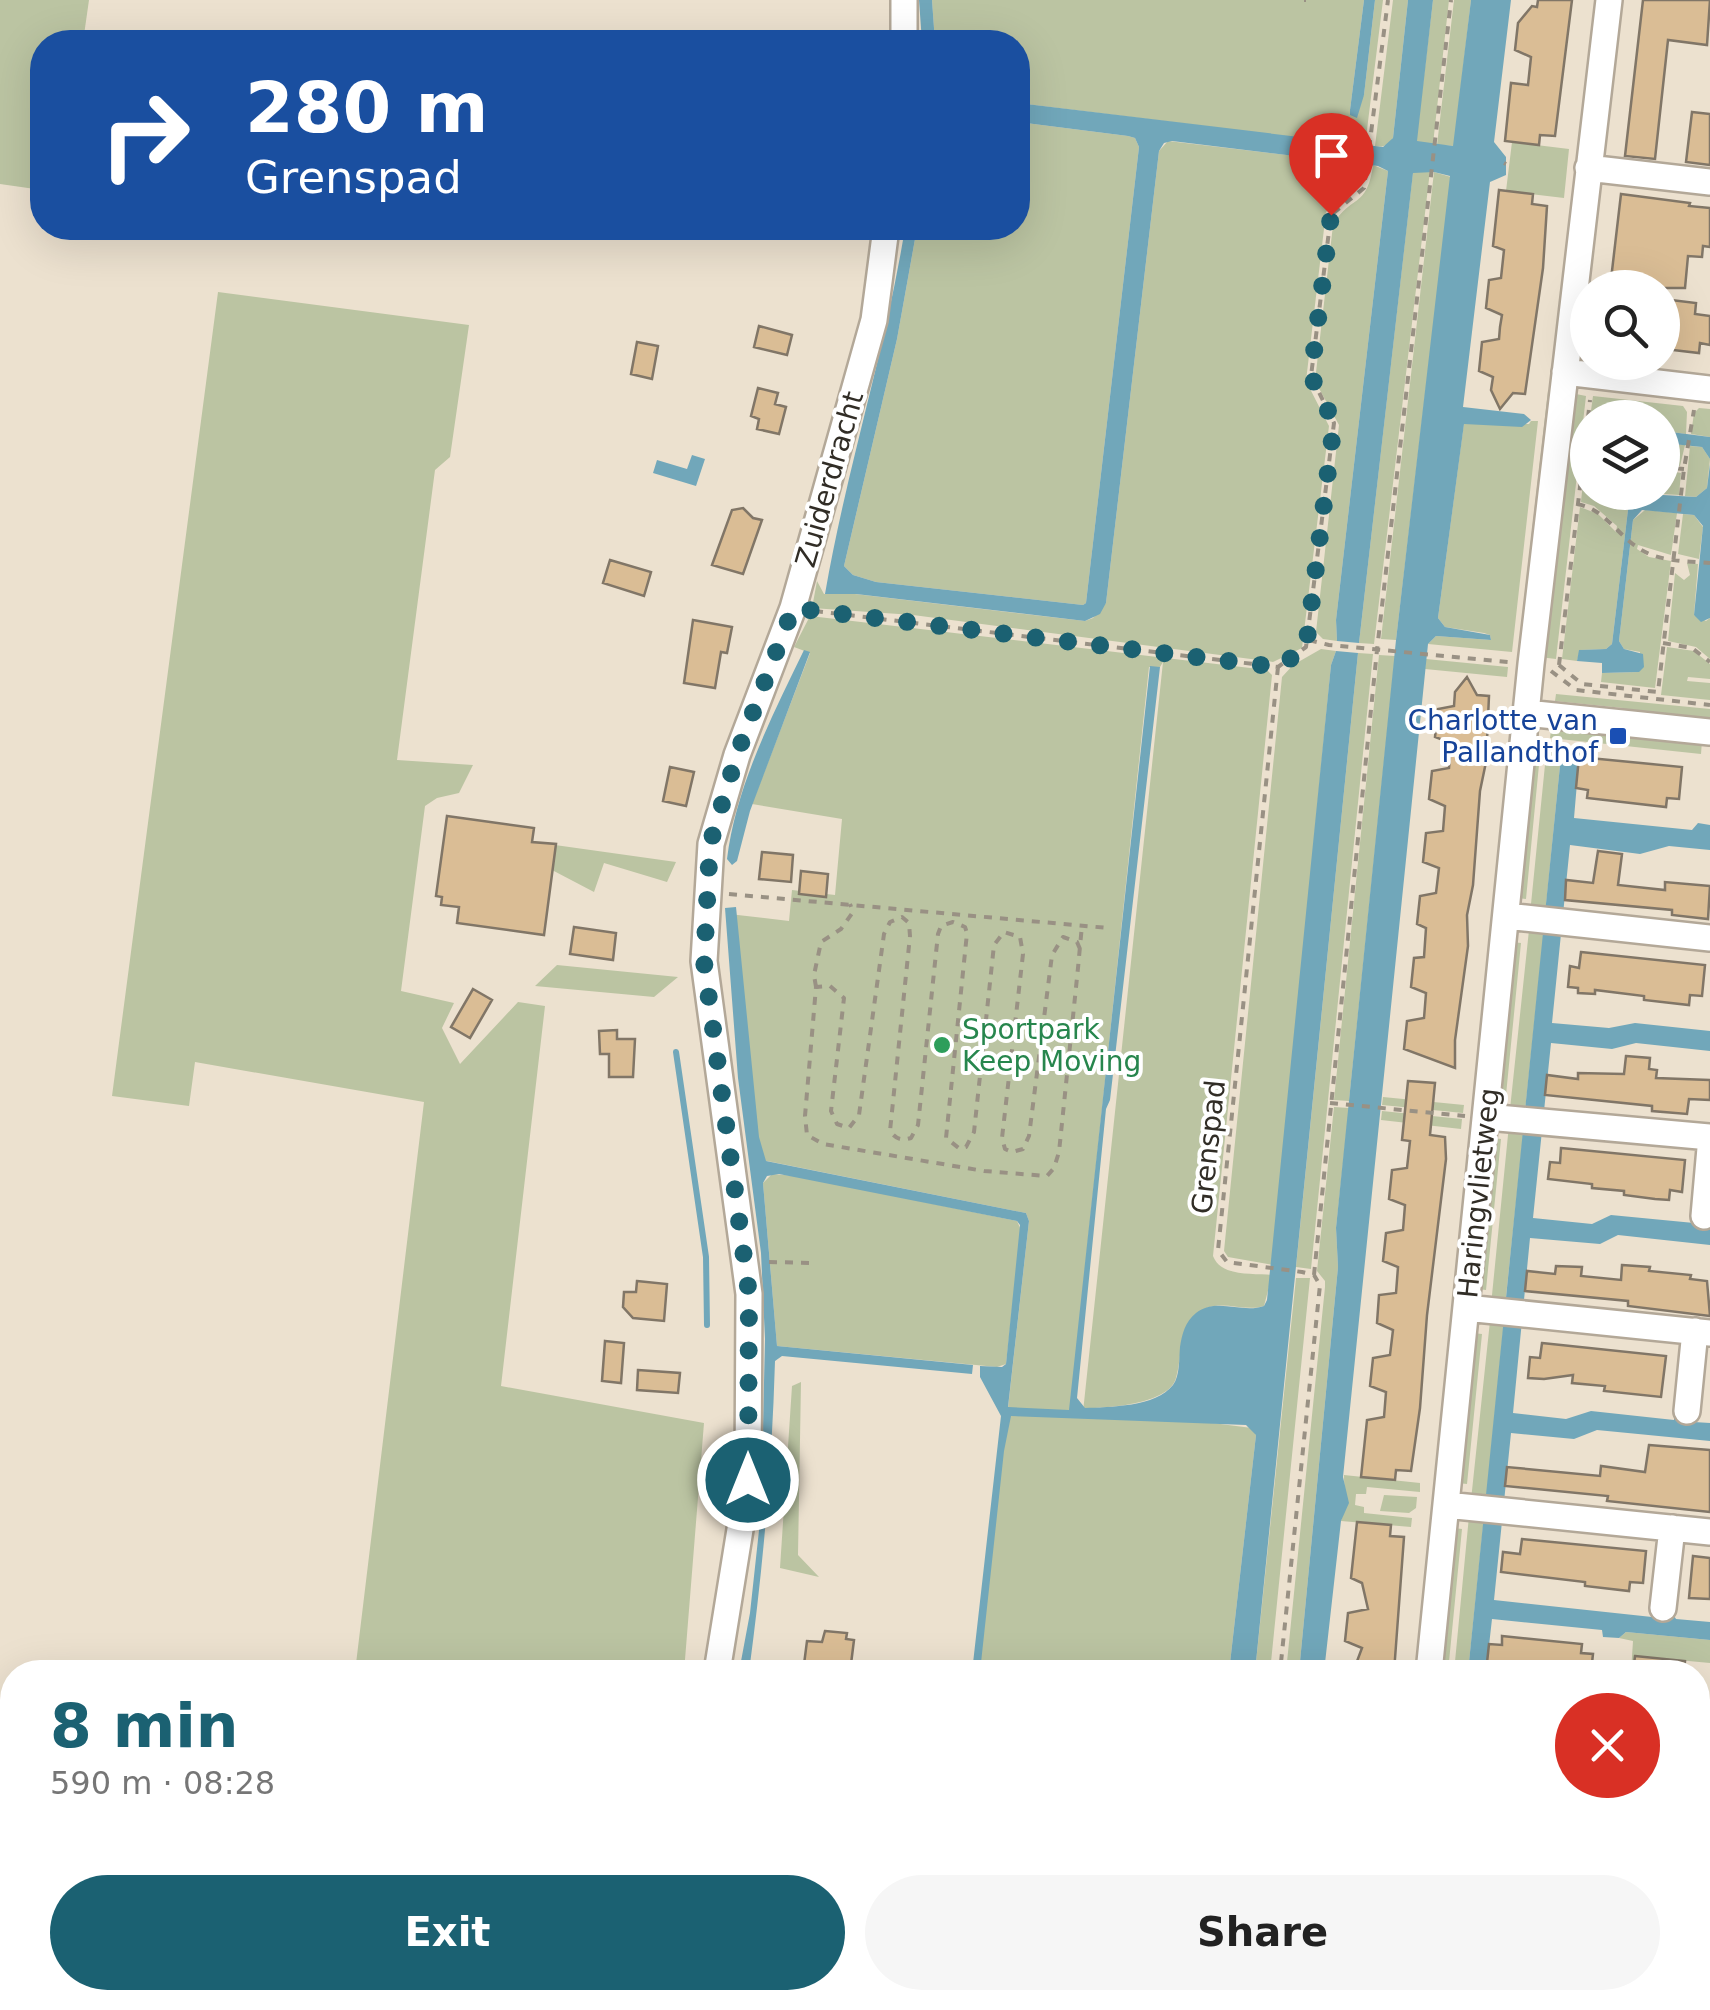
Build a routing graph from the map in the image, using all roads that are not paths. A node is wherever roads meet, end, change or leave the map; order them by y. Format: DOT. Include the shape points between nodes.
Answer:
graph roads {
  1 [pos="904,0"];
  2 [pos="1610,0"];
  3 [pos="904,30"];
  4 [pos="1588,168"];
  5 [pos="1710,182"];
  6 [pos="884,240"];
  7 [pos="1565,372"];
  8 [pos="1710,389"];
  9 [pos="1526,713"];
  10 [pos="1710,732"];
  11 [pos="1506,916"];
  12 [pos="1710,938"];
  13 [pos="1500,1118"];
  14 [pos="1710,1137"];
  15 [pos="1710,1148"];
  16 [pos="1704,1216"];
  17 [pos="1466,1308"];
  18 [pos="1702,1332"];
  19 [pos="1687,1411"];
  20 [pos="1459,1506"];
  21 [pos="1672,1528"];
  22 [pos="1710,1532"];
  23 [pos="1663,1608"];
  24 [pos="719,1660"];
  25 [pos="1432,1660"];
  1 -- 3 [label="street"];
  2 -- 4 [label="street, Haringvlietweg"];
  4 -- 5 [label="street"];
  4 -- 7 [label="street, Haringvlietweg"];
  6 -- 24 [label="street, Zuiderdracht" via="874,320 793,608 710,844 704,962 749,1294 748,1480"];
  7 -- 8 [label="street"];
  7 -- 9 [label="street, Haringvlietweg" via="1537,666"];
  9 -- 10 [label="street"];
  9 -- 11 [label="street, Haringvlietweg"];
  11 -- 12 [label="street"];
  11 -- 13 [label="street, Haringvlietweg"];
  13 -- 14 [label="street"];
  13 -- 17 [label="street, Haringvlietweg"];
  15 -- 16 [label="street"];
  17 -- 18 [label="street"];
  17 -- 20 [label="street, Haringvlietweg"];
  18 -- 19 [label="street"];
  20 -- 21 [label="street"];
  20 -- 25 [label="street, Haringvlietweg"];
  21 -- 22 [label="street"];
  21 -- 23 [label="street"];
}
